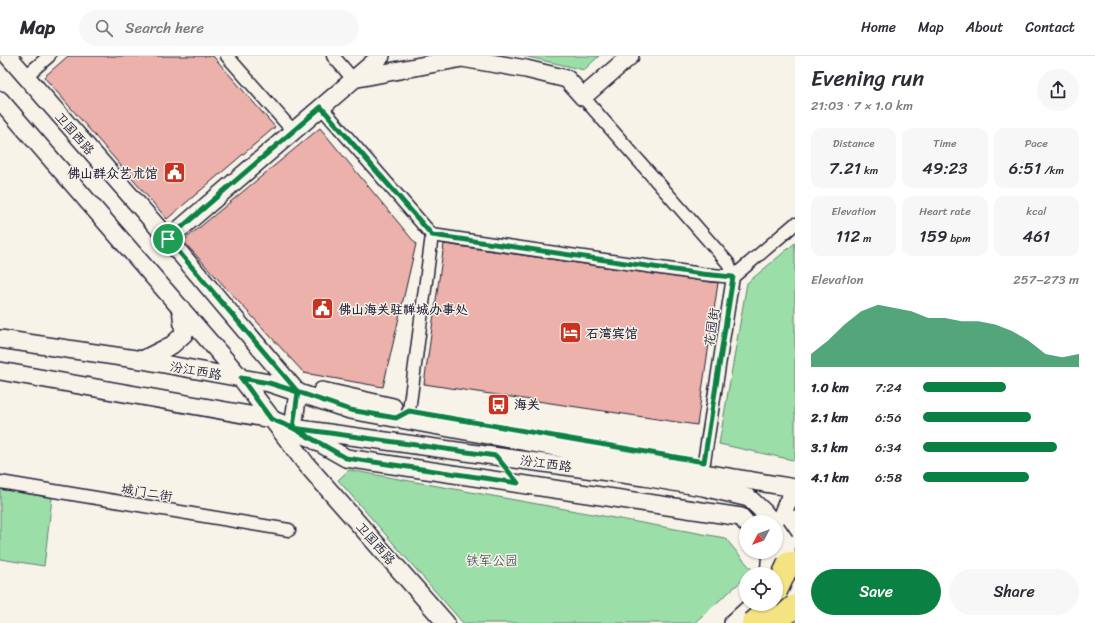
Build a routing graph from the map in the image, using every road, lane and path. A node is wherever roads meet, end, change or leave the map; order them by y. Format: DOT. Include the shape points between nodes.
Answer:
graph roads {
  1 [pos="8,56"];
  2 [pos="49,56"];
  3 [pos="227,56"];
  4 [pos="333,56"];
  5 [pos="381,56"];
  6 [pos="630,56"];
  7 [pos="462,57"];
  8 [pos="413,61"];
  9 [pos="26,76"];
  10 [pos="353,79"];
  11 [pos="583,97"];
  12 [pos="0,100"];
  13 [pos="321,107"];
  14 [pos="293,131"];
  15 [pos="795,224"];
  16 [pos="432,235"];
  17 [pos="168,239"];
  18 [pos="733,277"];
  19 [pos="181,308"];
  20 [pos="0,339"];
  21 [pos="142,360"];
  22 [pos="0,371"];
  23 [pos="279,371"];
  24 [pos="241,378"];
  25 [pos="298,392"];
  26 [pos="402,415"];
  27 [pos="271,419"];
  28 [pos="293,428"];
  29 [pos="496,456"];
  30 [pos="704,462"];
  31 [pos="306,464"];
  32 [pos="549,464"];
  33 [pos="646,470"];
  34 [pos="795,479"];
  35 [pos="0,482"];
  36 [pos="518,483"];
  37 [pos="795,488"];
  38 [pos="795,492"];
  39 [pos="766,515"];
  40 [pos="739,517"];
  41 [pos="783,518"];
  42 [pos="795,519"];
  43 [pos="289,530"];
  44 [pos="783,530"];
  45 [pos="783,600"];
  46 [pos="795,606"];
  47 [pos="795,613"];
  48 [pos="764,615"];
  49 [pos="446,623"];
  50 [pos="733,623"];
  1 -- 9 [label="main road, 卫国西路"];
  2 -- 9 [label="street"];
  3 -- 14 [label="street"];
  4 -- 10 [label="street"];
  5 -- 10 [label="main road"];
  6 -- 11 [label="main road"];
  7 -- 8 [label="main road"];
  7 -- 11 [label="main road" via="567,79"];
  8 -- 10 [label="main road"];
  9 -- 17 [label="main road, 卫国西路"];
  10 -- 13 [label="main road"];
  11 -- 18 [label="street" via="728,262"];
  12 -- 19 [label="main road"];
  13 -- 14 [label="main road"];
  13 -- 16 [label="street"];
  14 -- 17 [label="main road"];
  15 -- 18 [label="street"];
  16 -- 18 [label="street"];
  16 -- 26 [label="street"];
  17 -- 23 [label="main road, 卫国西路"];
  18 -- 30 [label="street, 花园街"];
  19 -- 21 [label="main road" via="184,334 172,345"];
  19 -- 24 [label="main road"];
  20 -- 21 [label="main road, 汾江西路"];
  21 -- 24 [label="main road, 汾江西路"];
  22 -- 27 [label="main road, 汾江西路"];
  23 -- 25 [label="main road, 卫国西路"];
  23 -- 26 [label="main road" via="316,390"];
  24 -- 25 [label="main road, 汾江西路"];
  24 -- 27 [label="main road"];
  25 -- 26 [label="main road, 汾江西路" via="350,410"];
  25 -- 28 [label="main road"];
  26 -- 30 [label="main road"];
  26 -- 33 [label="main road, 汾江西路"];
  27 -- 28 [label="main road, 汾江西路"];
  27 -- 31 [label="main road, 卫国西路"];
  28 -- 29 [label="main road, 汾江西路"];
  28 -- 31 [label="main road"];
  28 -- 36 [label="main road" via="346,458"];
  29 -- 32 [label="main road, 汾江西路"];
  29 -- 36 [label="main road"];
  30 -- 34 [label="main road"];
  31 -- 49 [label="main road, 卫国西路"];
  32 -- 33 [label="main road, 汾江西路"];
  32 -- 36 [label="main road"];
  33 -- 37 [label="main road"];
  33 -- 39 [label="main road" via="749,498"];
  35 -- 43 [label="street, 城门二街"];
  36 -- 40 [label="main road"];
  38 -- 41 [label="main road" via="787,503"];
  42 -- 44 [label="main road"];
  45 -- 47 [label="main road"];
  46 -- 48 [label="highway, bridge"];
  48 -- 50 [label="main road"];
}
